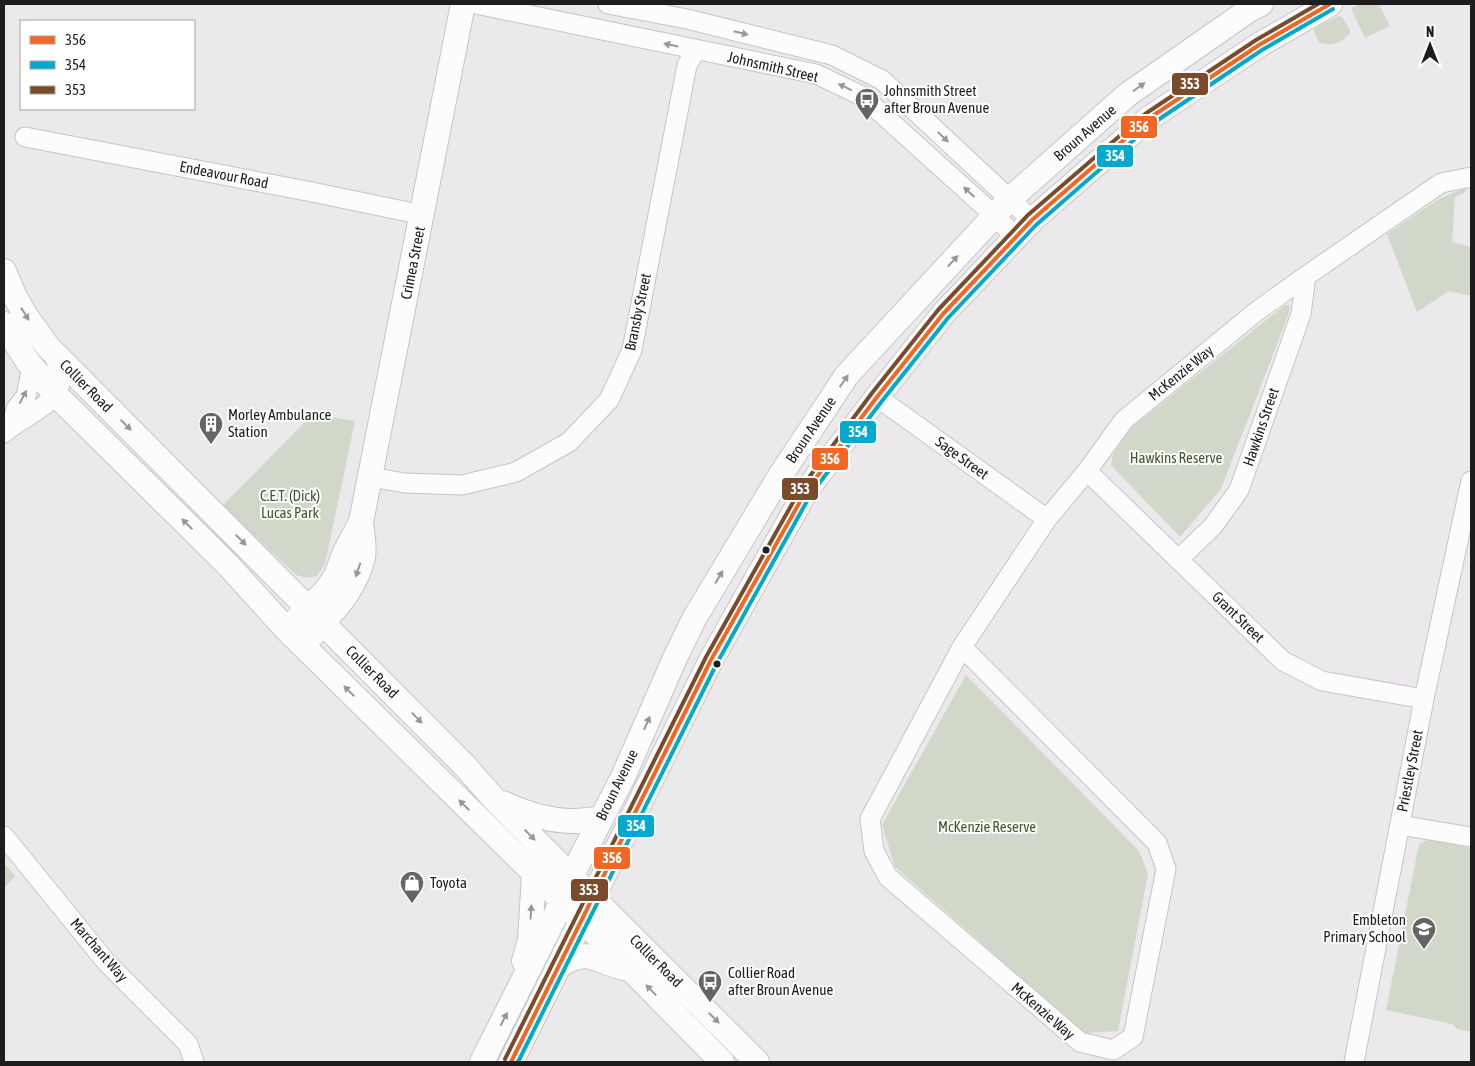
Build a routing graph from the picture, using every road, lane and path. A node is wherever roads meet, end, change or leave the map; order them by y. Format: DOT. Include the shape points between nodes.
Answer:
graph roads {
  1 [pos="463,4"];
  2 [pos="476,4"];
  3 [pos="608,4"];
  4 [pos="1261,4"];
  5 [pos="1330,4"];
  6 [pos="687,12"];
  7 [pos="696,50"];
  8 [pos="25,137"];
  9 [pos="1471,177"];
  10 [pos="1003,207"];
  11 [pos="422,215"];
  12 [pos="1032,220"];
  13 [pos="1016,238"];
  14 [pos="4,271"];
  15 [pos="1306,276"];
  16 [pos="4,324"];
  17 [pos="54,354"];
  18 [pos="32,367"];
  19 [pos="55,394"];
  20 [pos="876,397"];
  21 [pos="8,429"];
  22 [pos="1087,472"];
  23 [pos="370,477"];
  24 [pos="1471,482"];
  25 [pos="1047,519"];
  26 [pos="1179,559"];
  27 [pos="315,615"];
  28 [pos="294,638"];
  29 [pos="962,647"];
  30 [pos="1424,699"];
  31 [pos="495,800"];
  32 [pos="601,818"];
  33 [pos="1400,824"];
  34 [pos="4,836"];
  35 [pos="1471,838"];
  36 [pos="534,874"];
  37 [pos="572,876"];
  38 [pos="593,897"];
  39 [pos="562,900"];
  40 [pos="581,919"];
  41 [pos="560,965"];
  42 [pos="631,970"];
  43 [pos="516,994"];
  44 [pos="194,1062"];
  45 [pos="482,1062"];
  46 [pos="511,1062"];
  47 [pos="722,1062"];
  48 [pos="757,1062"];
  49 [pos="1354,1062"];
  1 -- 11 [label="main road, Crimea Street"];
  7 -- 2 [label="street, Johnsmith Street, one-way"];
  3 -- 6 [label="street, Johnsmith Street"];
  10 -- 4 [label="main road, Broun Avenue, one-way" via="1128,95"];
  5 -- 12 [label="main road, Broun Avenue" via="1260,45 1148,119"];
  6 -- 10 [label="street, Johnsmith Street, one-way" via="832,55 882,80"];
  10 -- 7 [label="street, Johnsmith Street, one-way" via="862,96 816,74"];
  7 -- 23 [label="street, Bransby Street" via="687,65 632,350 609,400 569,442 516,472 462,485 405,483"];
  8 -- 11 [label="street, Endeavour Road"];
  9 -- 15 [label="street, McKenzie Way" via="1442,183"];
  10 -- 12 [label="street, Johnsmith Street"];
  10 -- 13 [label="street, Johnsmith Street"];
  32 -- 10 [label="main road, Broun Avenue, one-way" via="694,619 778,479 847,375"];
  11 -- 23 [label="main road, Crimea Street"];
  12 -- 13 [label="main road, Broun Avenue"];
  13 -- 20 [label="main road, Broun Avenue" via="943,314"];
  14 -- 17 [label="main road, Collier Road, one-way" via="26,316"];
  15 -- 22 [label="street, McKenzie Way" via="1257,311 1124,420"];
  15 -- 26 [label="street, Hawkins Street" via="1301,314 1240,488 1213,526"];
  16 -- 18 [label="main road, Collier Road"];
  17 -- 19 [label="street" via="60,381"];
  17 -- 27 [label="main road, Collier Road, one-way"];
  18 -- 19 [label="main road, Collier Road"];
  21 -- 18 [label="street, one-way" via="16,408 26,396"];
  19 -- 21 [label="street" via="30,416"];
  28 -- 19 [label="main road, Collier Road, one-way" via="228,565"];
  20 -- 25 [label="street, Sage Street"];
  20 -- 38 [label="main road, Broun Avenue" via="806,491 711,660"];
  22 -- 25 [label="street, McKenzie Way"];
  22 -- 26 [label="street, Grant Street"];
  23 -- 27 [label="main road, Crimea Street" via="361,522 363,555 352,587 334,611"];
  24 -- 30 [label="street, Priestley Street"];
  25 -- 29 [label="street, McKenzie Way"];
  26 -- 30 [label="street, Grant Street" via="1283,661 1322,681"];
  27 -- 28 [label="main road, Crimea Street"];
  27 -- 31 [label="main road, Collier Road, one-way"];
  36 -- 28 [label="main road, Collier Road, one-way"];
  29 -- 29 [label="street, McKenzie Way" via="870,819 874,851 888,877 1080,1042 1113,1050 1133,1037 1166,869 1157,843"];
  30 -- 33 [label="street, Priestley Street"];
  31 -- 32 [label="main road" via="553,819 576,822"];
  31 -- 37 [label="main road, Collier Road, one-way"];
  32 -- 37 [label="main road, Broun Avenue"];
  33 -- 35 [label="street"];
  33 -- 49 [label="street, Priestley Street"];
  34 -- 44 [label="street, Marchant Way" via="107,963 188,1044"];
  36 -- 39 [label="main road, Collier Road"];
  43 -- 36 [label="main road, one-way" via="530,940"];
  37 -- 38 [label="main road, Collier Road"];
  37 -- 39 [label="main road, Broun Avenue"];
  38 -- 40 [label="main road, Broun Avenue"];
  38 -- 48 [label="main road, Collier Road, one-way"];
  39 -- 40 [label="main road, Collier Road"];
  39 -- 43 [label="main road, Broun Avenue"];
  40 -- 41 [label="main road, Broun Avenue"];
  40 -- 42 [label="main road, Collier Road"];
  41 -- 42 [label="main road" via="586,955"];
  41 -- 46 [label="main road, Broun Avenue"];
  47 -- 42 [label="main road, Collier Road, one-way"];
  45 -- 43 [label="main road, Broun Avenue, one-way"];
}
